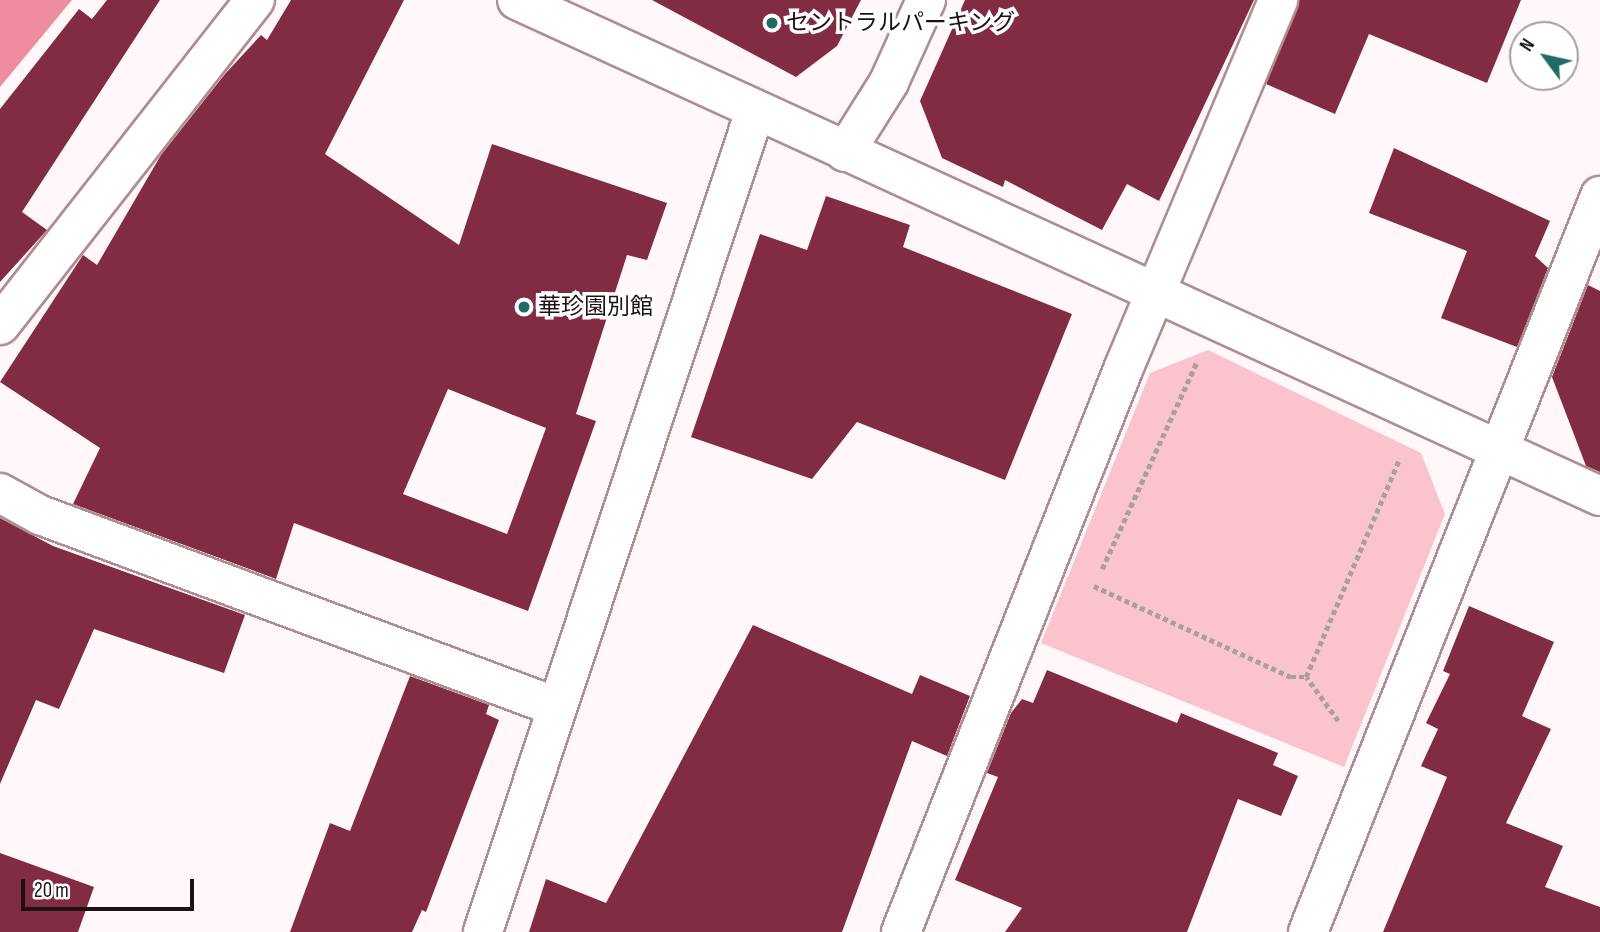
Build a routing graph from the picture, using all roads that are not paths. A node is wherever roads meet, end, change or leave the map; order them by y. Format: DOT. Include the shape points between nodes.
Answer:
graph roads {
  1 [pos="255,0"];
  2 [pos="517,0"];
  3 [pos="926,0"];
  4 [pos="1278,0"];
  5 [pos="755,111"];
  6 [pos="845,152"];
  7 [pos="1600,196"];
  8 [pos="1156,291"];
  9 [pos="0,325"];
  10 [pos="1500,448"];
  11 [pos="0,493"];
  12 [pos="1600,496"];
  13 [pos="554,706"];
  14 [pos="484,932"];
  15 [pos="901,932"];
  16 [pos="1308,932"];
  1 -- 9 [label="street"];
  2 -- 5 [label="street"];
  3 -- 6 [label="street" via="889,82"];
  4 -- 8 [label="street"];
  5 -- 6 [label="street"];
  5 -- 13 [label="street"];
  6 -- 8 [label="street"];
  7 -- 10 [label="street"];
  8 -- 10 [label="street"];
  8 -- 15 [label="street"];
  10 -- 12 [label="street"];
  10 -- 16 [label="street"];
  11 -- 13 [label="street" via="40,515"];
  13 -- 14 [label="street"];
}
